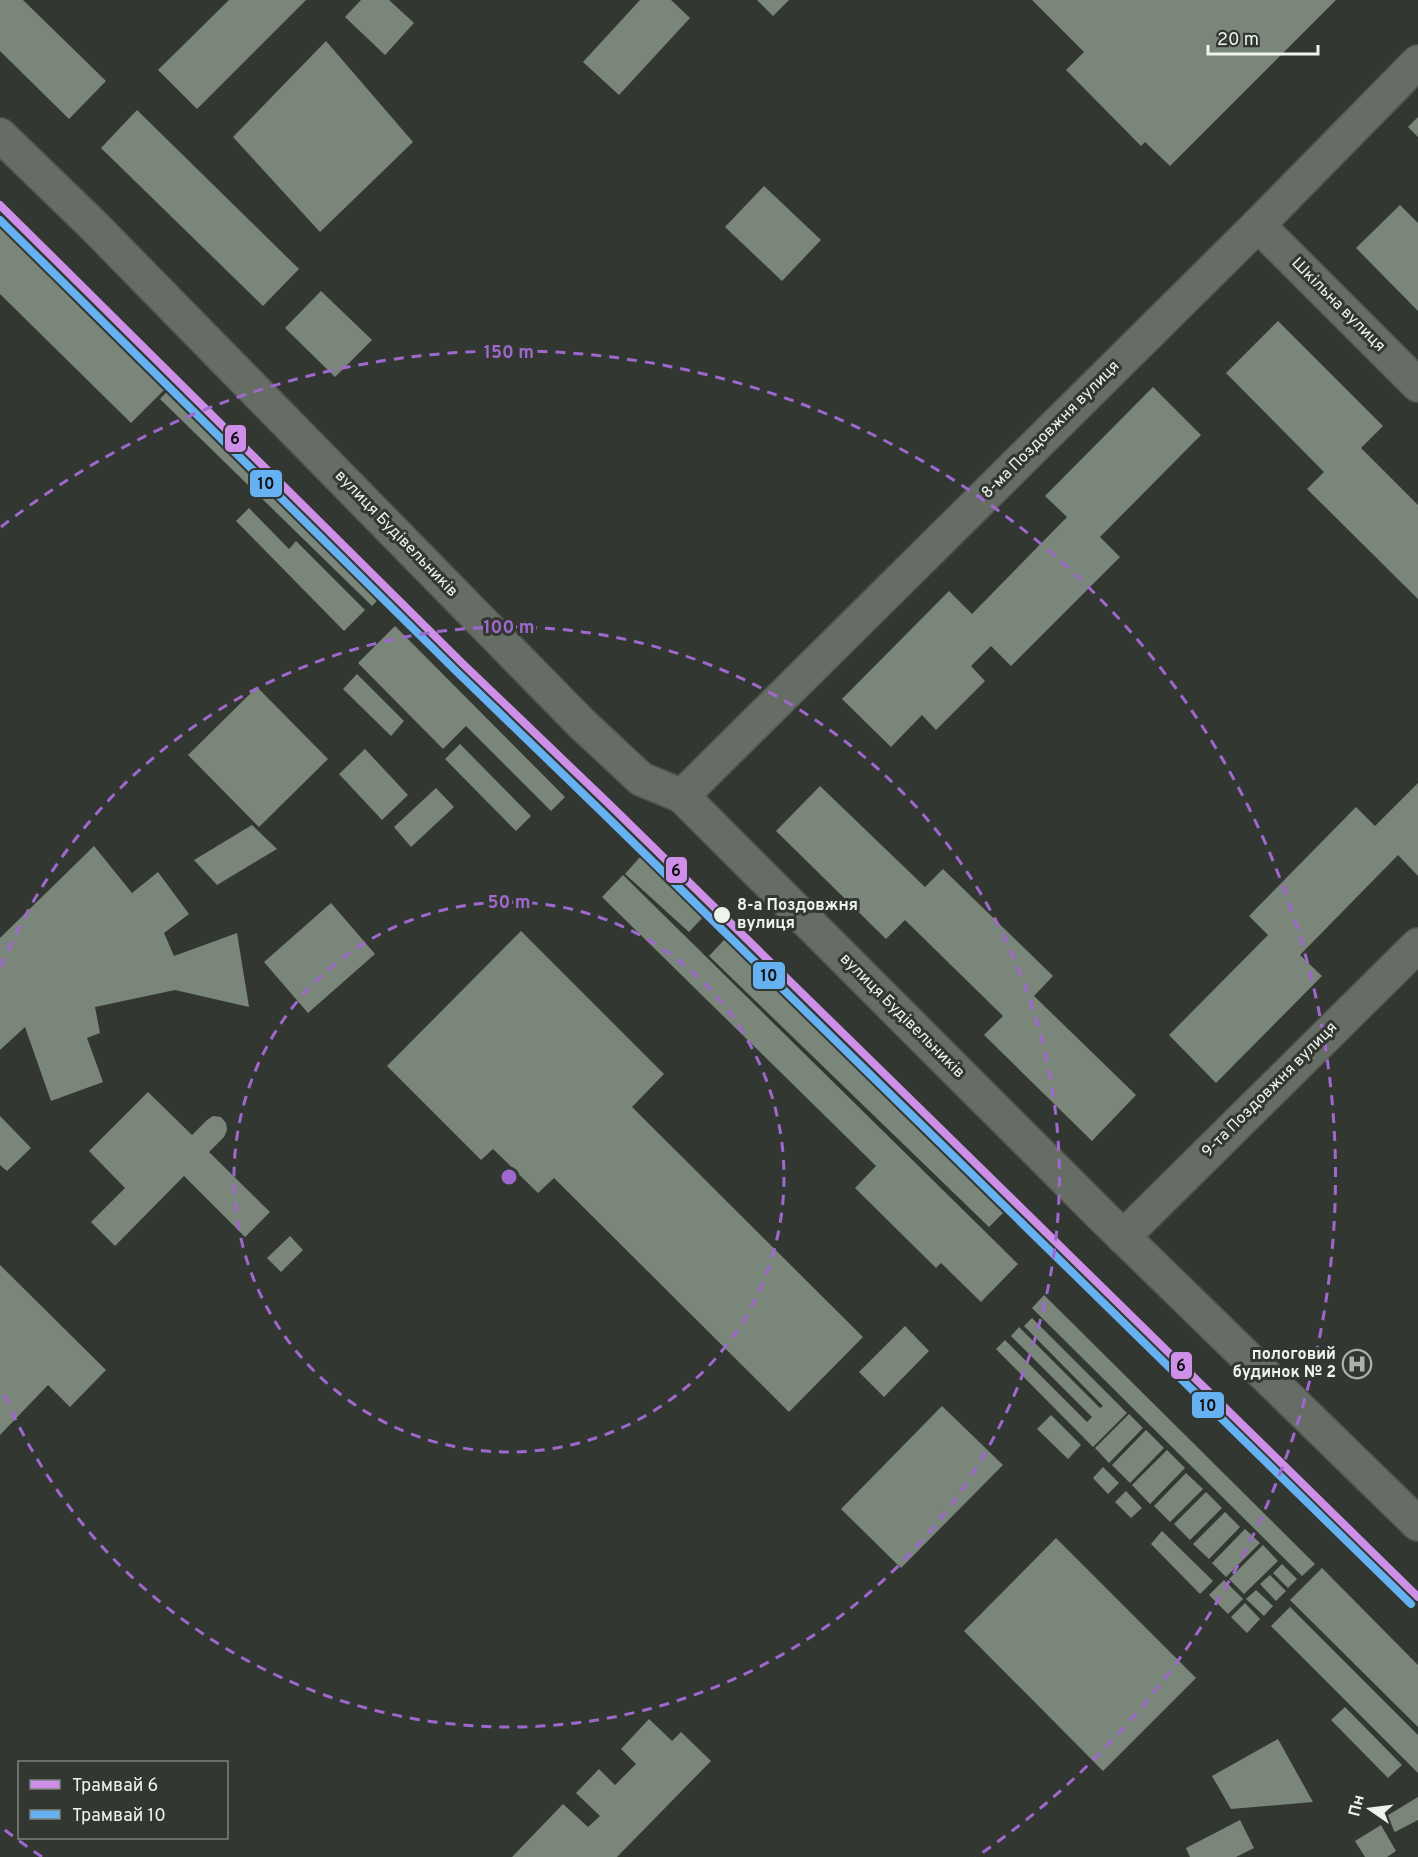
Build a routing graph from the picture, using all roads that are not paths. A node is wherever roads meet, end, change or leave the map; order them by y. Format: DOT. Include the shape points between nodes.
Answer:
graph roads {
  1 [pos="1418,62"];
  2 [pos="0,135"];
  3 [pos="1258,225"];
  4 [pos="1418,385"];
  5 [pos="682,796"];
  6 [pos="1418,945"];
  7 [pos="1123,1237"];
  8 [pos="1418,1524"];
  1 -- 3 [label="street, 8-ма Поздовжня вулиця"];
  2 -- 5 [label="street, вулиця Будівельників" via="581,723 641,779"];
  3 -- 4 [label="street, Шкільна вулиця"];
  3 -- 5 [label="street, 8-ма Поздовжня вулиця"];
  5 -- 7 [label="street, вулиця Будівельників"];
  6 -- 7 [label="street, 9-та Поздовжня вулиця"];
  7 -- 8 [label="street, вулиця Будівельників"];
}
